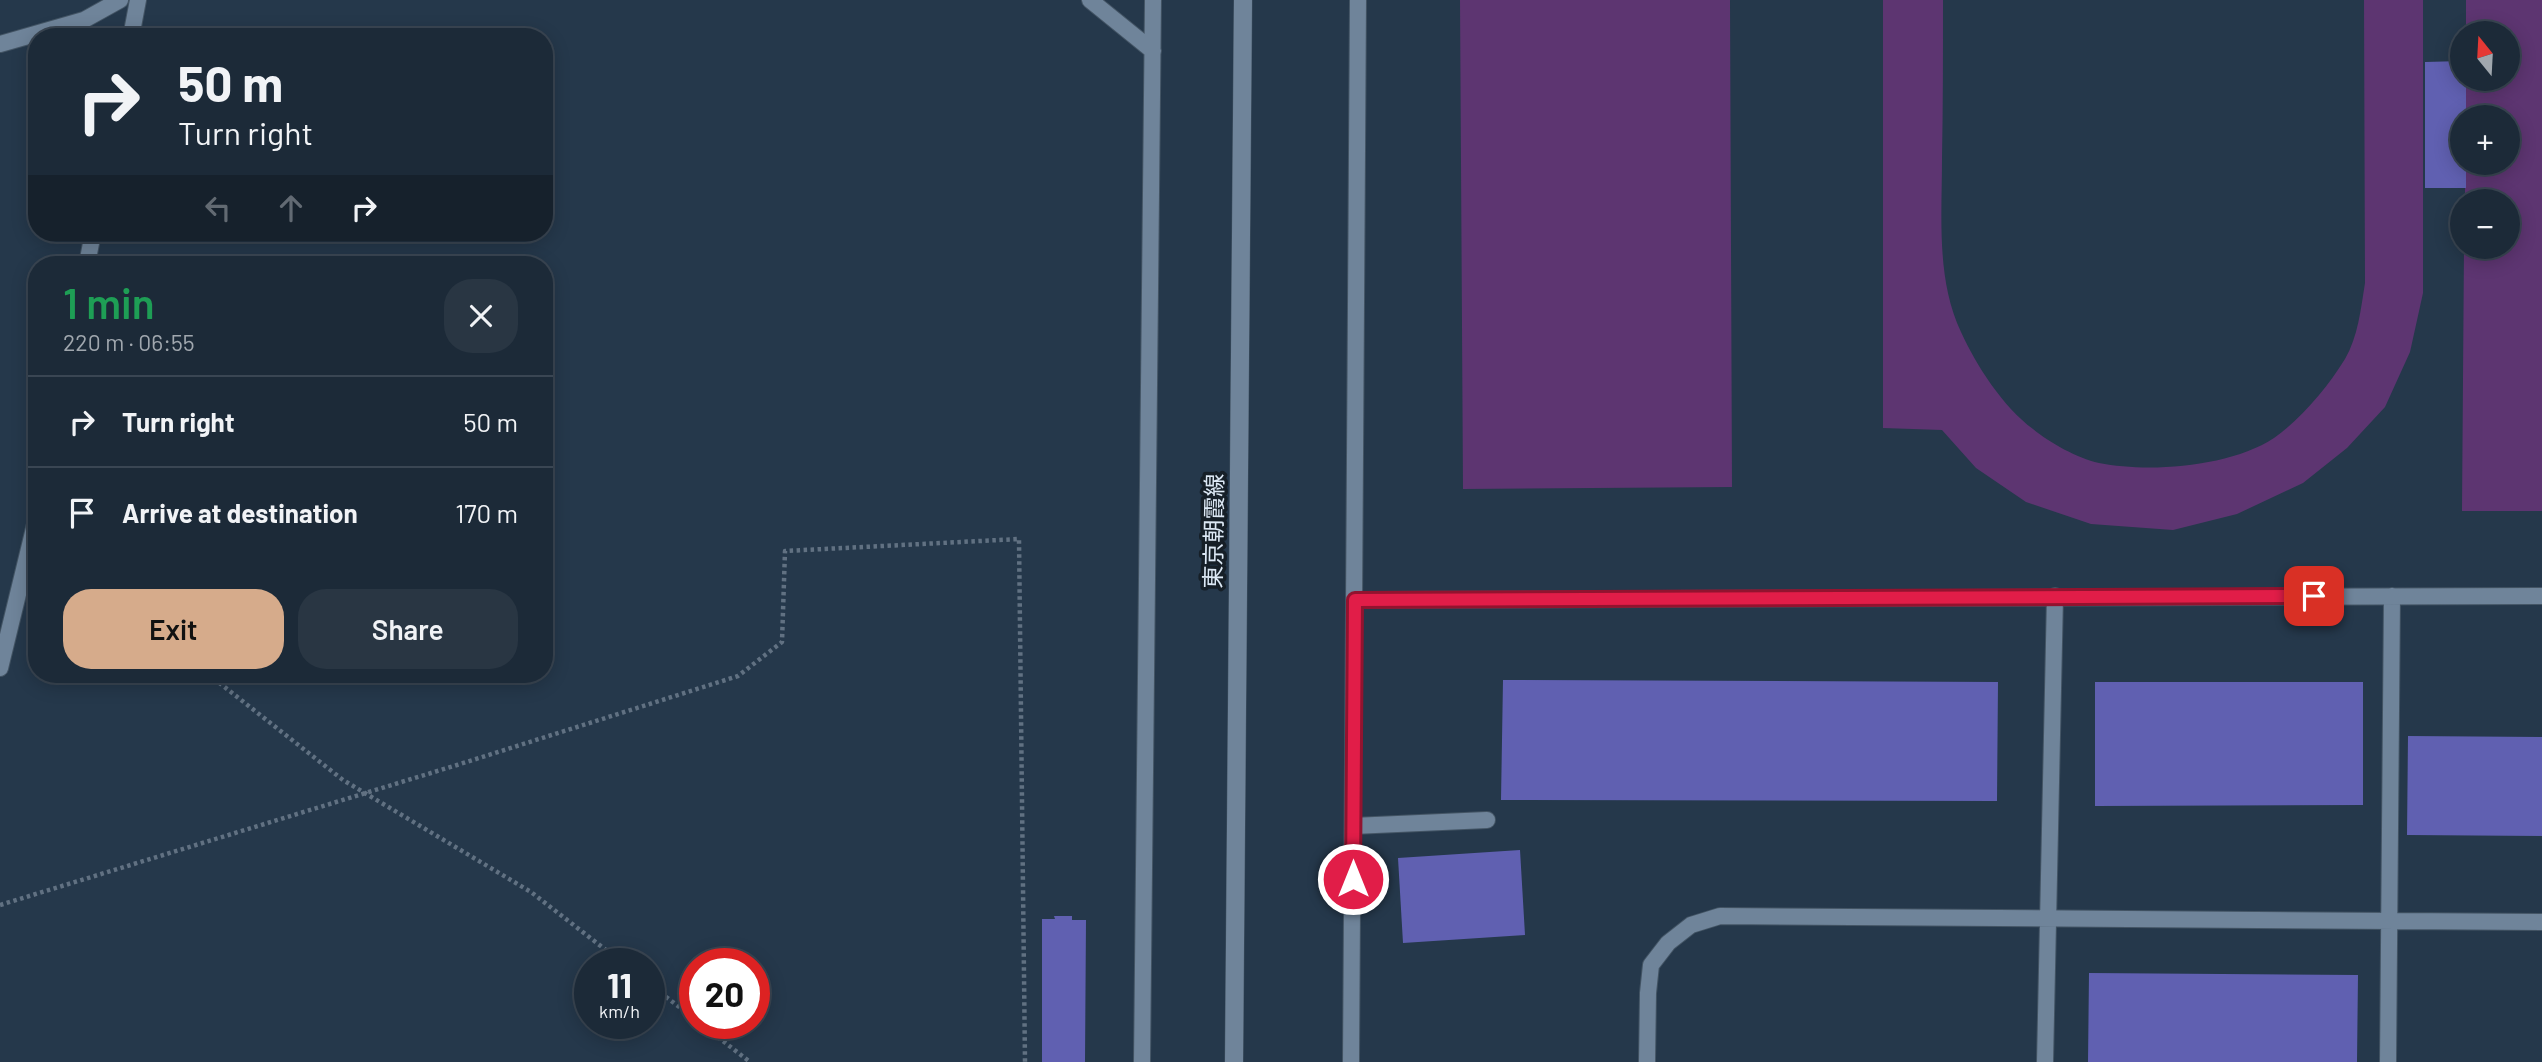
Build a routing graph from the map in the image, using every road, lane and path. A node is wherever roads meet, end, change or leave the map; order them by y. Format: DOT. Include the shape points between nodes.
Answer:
graph roads {
  1 [pos="120,0"];
  2 [pos="138,0"];
  3 [pos="1090,0"];
  4 [pos="1153,0"];
  5 [pos="1243,0"];
  6 [pos="1358,0"];
  7 [pos="56,28"];
  8 [pos="133,28"];
  9 [pos="28,36"];
  10 [pos="0,44"];
  11 [pos="1153,51"];
  12 [pos="28,553"];
  13 [pos="2055,596"];
  14 [pos="2392,596"];
  15 [pos="2542,596"];
  16 [pos="1355,600"];
  17 [pos="0,668"];
  18 [pos="219,683"];
  19 [pos="365,793"];
  20 [pos="1487,820"];
  21 [pos="1353,826"];
  22 [pos="0,905"];
  23 [pos="2048,917"];
  24 [pos="2389,920"];
  25 [pos="2542,922"];
  26 [pos="603,948"];
  27 [pos="665,996"];
  28 [pos="679,1007"];
  29 [pos="720,1039"];
  30 [pos="750,1062"];
  31 [pos="1025,1062"];
  32 [pos="1142,1062"];
  33 [pos="1234,1062"];
  34 [pos="1351,1062"];
  35 [pos="1647,1062"];
  36 [pos="2045,1062"];
  37 [pos="2388,1062"];
  1 -- 7 [label="lane" via="84,20"];
  2 -- 8 [label="lane"];
  3 -- 11 [label="lane"];
  4 -- 11 [label="lane"];
  5 -- 33 [label="main road, 東京朝霞線"];
  6 -- 16 [label="lane"];
  9 -- 10 [label="lane"];
  11 -- 32 [label="lane"];
  12 -- 17 [label="lane"];
  13 -- 14 [label="lane"];
  13 -- 16 [label="lane"];
  13 -- 23 [label="lane"];
  14 -- 15 [label="lane"];
  14 -- 24 [label="lane"];
  16 -- 21 [label="lane"];
  18 -- 19 [label="path"];
  19 -- 22 [label="path"];
  19 -- 26 [label="path" via="531,892"];
  19 -- 31 [label="path" via="738,676 782,642 785,551 1018,539"];
  20 -- 21 [label="lane"];
  21 -- 34 [label="lane"];
  23 -- 24 [label="lane"];
  23 -- 35 [label="lane" via="1720,916 1691,925 1668,943 1651,965"];
  23 -- 36 [label="lane"];
  24 -- 25 [label="lane"];
  24 -- 37 [label="lane"];
  27 -- 28 [label="path"];
  29 -- 30 [label="path"];
}
